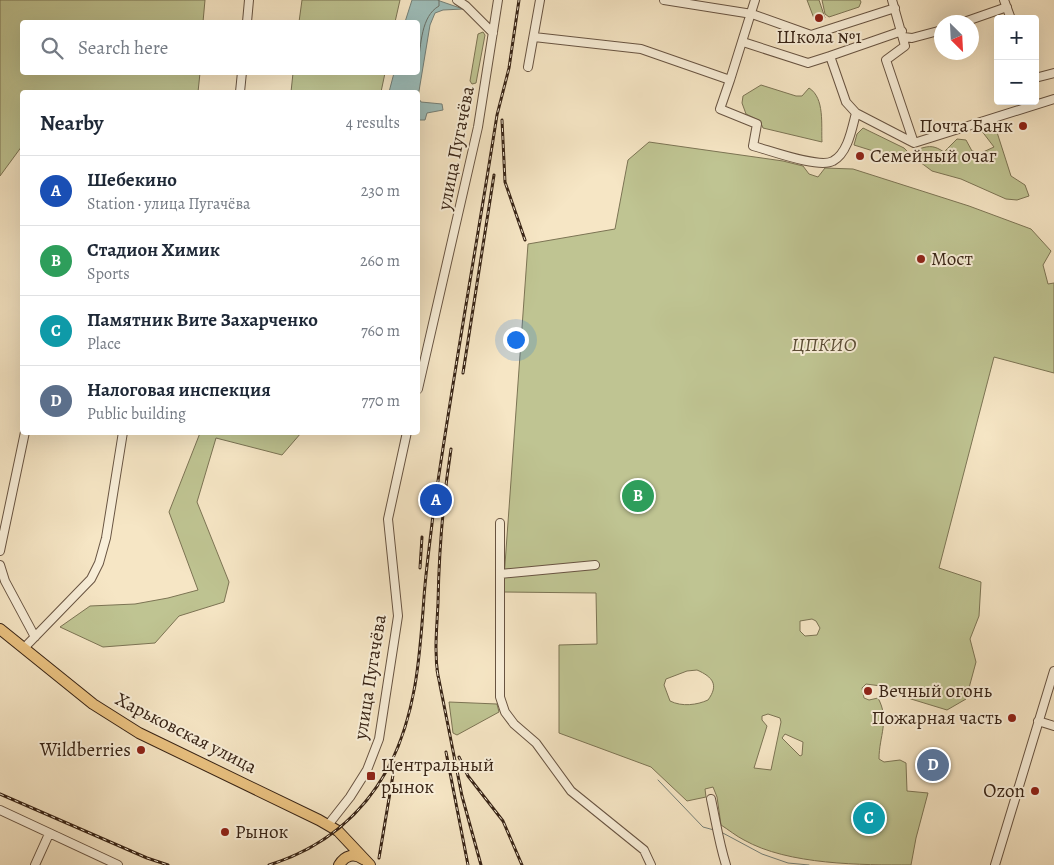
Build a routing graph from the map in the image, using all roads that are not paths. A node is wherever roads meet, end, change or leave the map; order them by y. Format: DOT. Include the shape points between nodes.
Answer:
graph roads {
  1 [pos="249,0"];
  2 [pos="457,0"];
  3 [pos="498,0"];
  4 [pos="540,0"];
  5 [pos="664,0"];
  6 [pos="755,0"];
  7 [pos="892,0"];
  8 [pos="1006,3"];
  9 [pos="895,8"];
  10 [pos="752,14"];
  11 [pos="979,15"];
  12 [pos="247,20"];
  13 [pos="934,32"];
  14 [pos="493,33"];
  15 [pos="903,34"];
  16 [pos="534,37"];
  17 [pos="743,42"];
  18 [pos="830,56"];
  19 [pos="528,67"];
  20 [pos="1054,73"];
  21 [pos="242,75"];
  22 [pos="1039,77"];
  23 [pos="730,80"];
  24 [pos="240,90"];
  25 [pos="1054,98"];
  26 [pos="856,113"];
  27 [pos="914,143"];
  28 [pos="420,381"];
  29 [pos="24,435"];
  30 [pos="123,435"];
  31 [pos="406,435"];
  32 [pos="500,523"];
  33 [pos="0,552"];
  34 [pos="0,565"];
  35 [pos="595,565"];
  36 [pos="500,574"];
  37 [pos="0,629"];
  38 [pos="35,637"];
  39 [pos="24,648"];
  40 [pos="1054,670"];
  41 [pos="1038,721"];
  42 [pos="1054,726"];
  43 [pos="711,799"];
  44 [pos="0,810"];
  45 [pos="328,825"];
  46 [pos="50,834"];
  47 [pos="342,836"];
  48 [pos="341,862"];
  49 [pos="367,863"];
  50 [pos="35,865"];
  51 [pos="118,865"];
  52 [pos="651,865"];
  53 [pos="726,865"];
  54 [pos="995,865"];
  1 -- 12 [label="street"];
  2 -- 14 [label="street"];
  3 -- 14 [label="street, улица Пугачёва"];
  4 -- 16 [label="street"];
  5 -- 10 [label="street"];
  6 -- 10 [label="street"];
  7 -- 9 [label="street"];
  8 -- 11 [label="street"];
  9 -- 10 [label="street" via="811,35"];
  9 -- 15 [label="street"];
  10 -- 17 [label="street"];
  13 -- 15 [label="street" via="912,38"];
  14 -- 28 [label="street, улица Пугачёва" via="462,206"];
  15 -- 18 [label="street"];
  15 -- 27 [label="street" via="905,46 886,60"];
  16 -- 19 [label="street"];
  16 -- 23 [label="street" via="641,48"];
  17 -- 18 [label="street" via="808,64"];
  17 -- 23 [label="street"];
  18 -- 26 [label="street" via="846,102"];
  20 -- 22 [label="street"];
  21 -- 24 [label="street"];
  23 -- 26 [label="street" via="720,109 757,124 753,146 822,164 834,161 846,145"];
  25 -- 27 [label="street"];
  26 -- 27 [label="street"];
  29 -- 33 [label="street"];
  30 -- 38 [label="street" via="99,563 91,579"];
  31 -- 45 [label="street, улица Пугачёва" via="388,519 398,616 379,739 367,770"];
  32 -- 36 [label="street"];
  34 -- 38 [label="street" via="1,573"];
  35 -- 36 [label="street"];
  36 -- 52 [label="street" via="500,697 505,712 536,743 570,791 644,850"];
  37 -- 39 [label="main road, Харьковская улица"];
  38 -- 39 [label="street"];
  39 -- 45 [label="main road, Харьковская улица" via="94,704 139,733"];
  40 -- 41 [label="street"];
  41 -- 42 [label="street"];
  41 -- 54 [label="street"];
  43 -- 53 [label="street"];
  44 -- 46 [label="street"];
  45 -- 47 [label="main road, Харьковская улица"];
  46 -- 50 [label="street"];
  46 -- 51 [label="street"];
  47 -- 48 [label="main road"];
  47 -- 49 [label="main road, Харьковская улица"];
  48 -- 49 [label="main road" via="354,855"];
}
